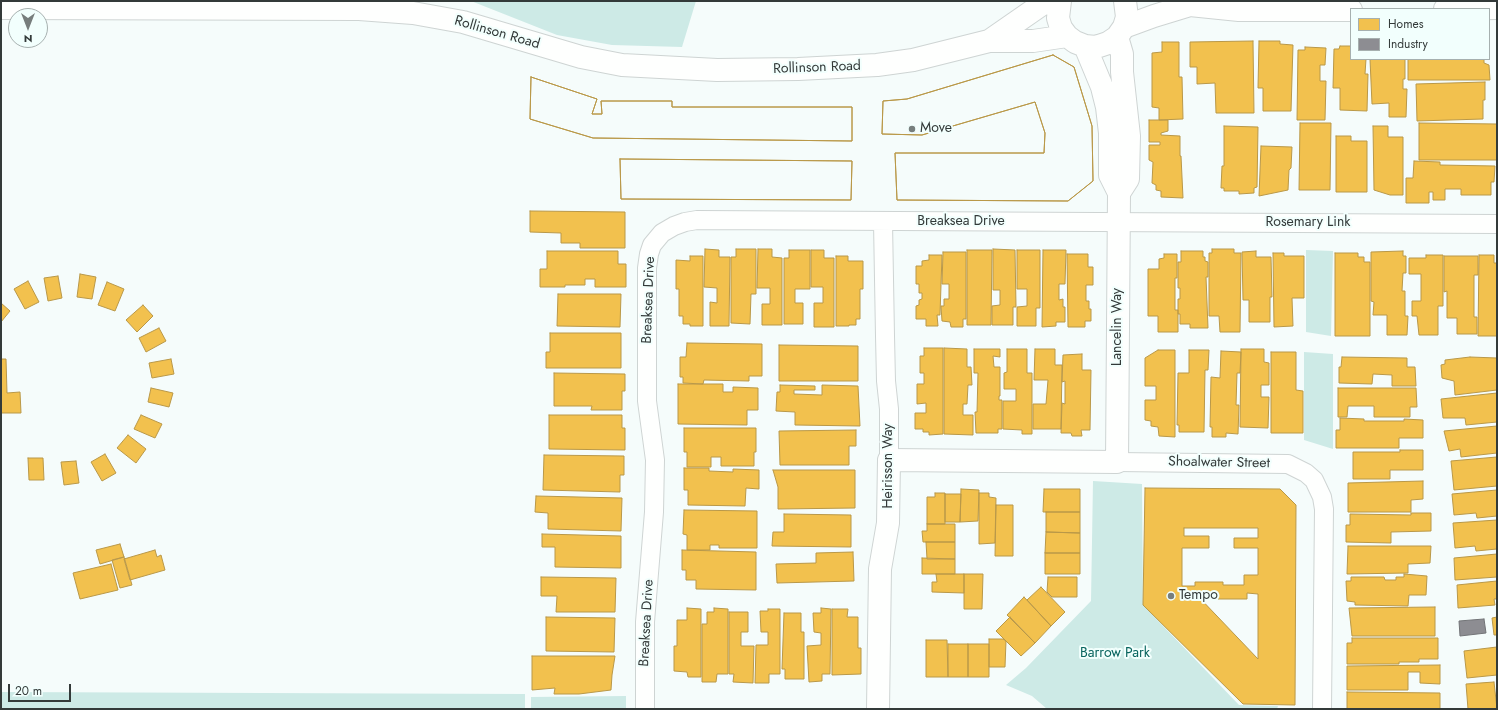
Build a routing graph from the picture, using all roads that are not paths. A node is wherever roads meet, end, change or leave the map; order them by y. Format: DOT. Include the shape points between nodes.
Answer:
graph roads {
  1 [pos="1052,1"];
  2 [pos="1060,1"];
  3 [pos="1125,1"];
  4 [pos="1185,3"];
  5 [pos="88,5"];
  6 [pos="1,8"];
  7 [pos="1350,10"];
  8 [pos="1121,32"];
  9 [pos="989,41"];
  10 [pos="1076,41"];
  11 [pos="1119,193"];
  12 [pos="883,222"];
  13 [pos="1119,222"];
  14 [pos="1497,224"];
  15 [pos="889,460"];
  16 [pos="1116,462"];
  17 [pos="645,709"];
  18 [pos="878,709"];
  19 [pos="1322,709"];
  1 -- 9 [label="street, Rollinson Road" via="1041,5"];
  2 -- 10 [label="street, Lancelin Way" via="1058,18 1061,28"];
  3 -- 8 [label="street, Lancelin Way" via="1127,17"];
  4 -- 7 [label="street" via="1239,10"];
  4 -- 8 [label="street"];
  5 -- 6 [label="street, Rollinson Road"];
  5 -- 9 [label="street, Rollinson Road" via="351,9 413,13 462,22 581,57 622,65 659,68 717,70 877,65 913,60"];
  8 -- 10 [label="street, Rollinson Road" via="1108,44 1096,47"];
  8 -- 11 [label="street, Lancelin Way" via="1122,72 1129,136 1128,179"];
  9 -- 10 [label="street, Rollinson Road"];
  10 -- 11 [label="street, Lancelin Way" via="1100,82 1110,132 1110,175"];
  11 -- 13 [label="street, Lancelin Way"];
  12 -- 13 [label="street, Breaksea Drive"];
  12 -- 15 [label="street, Heirisson Way"];
  12 -- 17 [label="street, Breaksea Drive" via="697,220 674,226 662,233 652,245 647,268 647,401 655,460 654,512 645,622"];
  13 -- 14 [label="street, Rosemary Link"];
  13 -- 16 [label="street, Lancelin Way"];
  15 -- 16 [label="street, Shoalwater Street"];
  15 -- 18 [label="street, Heirisson Way" via="888,523 880,569"];
  16 -- 19 [label="street, Shoalwater Street" via="1288,464 1314,480 1322,497 1324,509"];
}
